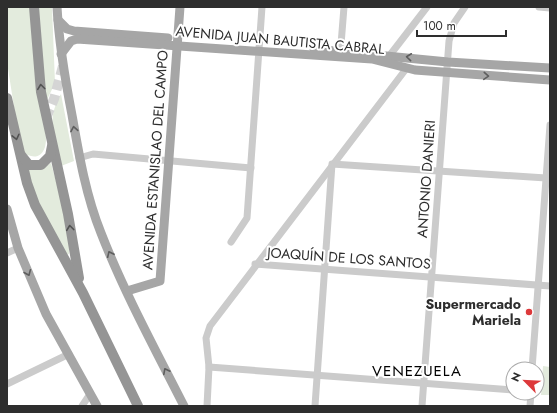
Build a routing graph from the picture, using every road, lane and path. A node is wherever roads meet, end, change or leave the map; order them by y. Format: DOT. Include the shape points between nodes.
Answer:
graph roads {
  1 [pos="34,7"];
  2 [pos="57,7"];
  3 [pos="180,7"];
  4 [pos="262,7"];
  5 [pos="344,7"];
  6 [pos="427,7"];
  7 [pos="465,7"];
  8 [pos="538,7"];
  9 [pos="550,8"];
  10 [pos="58,20"];
  11 [pos="177,42"];
  12 [pos="259,48"];
  13 [pos="61,54"];
  14 [pos="341,54"];
  15 [pos="390,55"];
  16 [pos="448,62"];
  17 [pos="550,68"];
  18 [pos="406,69"];
  19 [pos="447,73"];
  20 [pos="550,80"];
  21 [pos="7,98"];
  22 [pos="10,117"];
  23 [pos="550,125"];
  24 [pos="53,143"];
  25 [pos="20,153"];
  26 [pos="79,158"];
  27 [pos="168,161"];
  28 [pos="332,164"];
  29 [pos="250,168"];
  30 [pos="439,171"];
  31 [pos="546,178"];
  32 [pos="7,209"];
  33 [pos="231,242"];
  34 [pos="18,248"];
  35 [pos="7,252"];
  36 [pos="255,264"];
  37 [pos="325,269"];
  38 [pos="432,277"];
  39 [pos="538,285"];
  40 [pos="550,286"];
  41 [pos="127,291"];
  42 [pos="83,293"];
  43 [pos="69,354"];
  44 [pos="533,361"];
  45 [pos="209,367"];
  46 [pos="318,375"];
  47 [pos="424,383"];
  48 [pos="7,384"];
  49 [pos="505,389"];
  50 [pos="90,394"];
  51 [pos="82,406"];
  52 [pos="97,406"];
  53 [pos="138,406"];
  54 [pos="184,406"];
  55 [pos="206,406"];
  56 [pos="316,406"];
  57 [pos="422,406"];
  24 -- 1 [label="highway, one-way" via="41,92"];
  2 -- 10 [label="main road"];
  3 -- 11 [label="main road, AVENIDA ESTANISLAO DEL CAMPO"];
  4 -- 12 [label="street"];
  5 -- 14 [label="street"];
  6 -- 15 [label="street"];
  7 -- 16 [label="street, ANTONIO DANIERI" via="454,23 449,41"];
  8 -- 9 [label="street"];
  10 -- 11 [label="main road, AVENIDA JUAN BAUTISTA CABRAL" via="67,29 74,31"];
  10 -- 13 [label="main road"];
  11 -- 12 [label="main road, AVENIDA JUAN BAUTISTA CABRAL"];
  11 -- 13 [label="main road, AVENIDA JUAN BAUTISTA CABRAL" via="77,39 71,41"];
  11 -- 27 [label="main road, AVENIDA ESTANISLAO DEL CAMPO"];
  12 -- 14 [label="main road, AVENIDA JUAN BAUTISTA CABRAL"];
  12 -- 29 [label="street"];
  26 -- 13 [label="main road, one-way"];
  14 -- 15 [label="main road, AVENIDA JUAN BAUTISTA CABRAL"];
  14 -- 18 [label="main road, AVENIDA JUAN BAUTISTA CABRAL" via="372,59"];
  16 -- 15 [label="main road, AVENIDA JUAN BAUTISTA CABRAL, one-way"];
  16 -- 17 [label="main road, AVENIDA JUAN BAUTISTA CABRAL"];
  16 -- 19 [label="street, ANTONIO DANIERI"];
  18 -- 19 [label="main road, AVENIDA JUAN BAUTISTA CABRAL"];
  18 -- 28 [label="street"];
  19 -- 20 [label="main road, AVENIDA JUAN BAUTISTA CABRAL, one-way"];
  19 -- 30 [label="street, ANTONIO DANIERI"];
  21 -- 22 [label="highway"];
  22 -- 25 [label="highway, one-way"];
  23 -- 31 [label="street"];
  24 -- 25 [label="highway" via="50,156 41,165 29,165"];
  42 -- 24 [label="highway, one-way"];
  25 -- 42 [label="highway" via="26,183 35,205"];
  26 -- 27 [label="street" via="93,154"];
  41 -- 26 [label="main road, one-way" via="101,233"];
  27 -- 29 [label="street"];
  27 -- 41 [label="main road, AVENIDA ESTANISLAO DEL CAMPO" via="160,281"];
  28 -- 30 [label="street"];
  28 -- 36 [label="street"];
  28 -- 37 [label="street"];
  29 -- 33 [label="street" via="247,218"];
  30 -- 31 [label="street"];
  30 -- 38 [label="street, ANTONIO DANIERI"];
  31 -- 39 [label="street"];
  32 -- 34 [label="main road"];
  34 -- 35 [label="street"];
  34 -- 43 [label="main road, one-way" via="46,314"];
  36 -- 37 [label="street, JOAQUÍN DE LOS SANTOS"];
  36 -- 45 [label="street, JOAQUÍN DE LOS SANTOS" via="210,326 206,338"];
  37 -- 38 [label="street, JOAQUÍN DE LOS SANTOS"];
  37 -- 46 [label="street"];
  38 -- 39 [label="street, JOAQUÍN DE LOS SANTOS"];
  38 -- 47 [label="street, ANTONIO DANIERI"];
  39 -- 40 [label="street, JOAQUÍN DE LOS SANTOS"];
  39 -- 44 [label="street"];
  54 -- 41 [label="main road, one-way"];
  42 -- 53 [label="highway"];
  43 -- 48 [label="street"];
  43 -- 50 [label="main road"];
  45 -- 46 [label="street"];
  45 -- 55 [label="street, JOAQUÍN DE LOS SANTOS"];
  46 -- 47 [label="street"];
  46 -- 56 [label="street"];
  47 -- 49 [label="street"];
  47 -- 57 [label="street, ANTONIO DANIERI"];
  50 -- 51 [label="street"];
  50 -- 52 [label="main road"];
}
